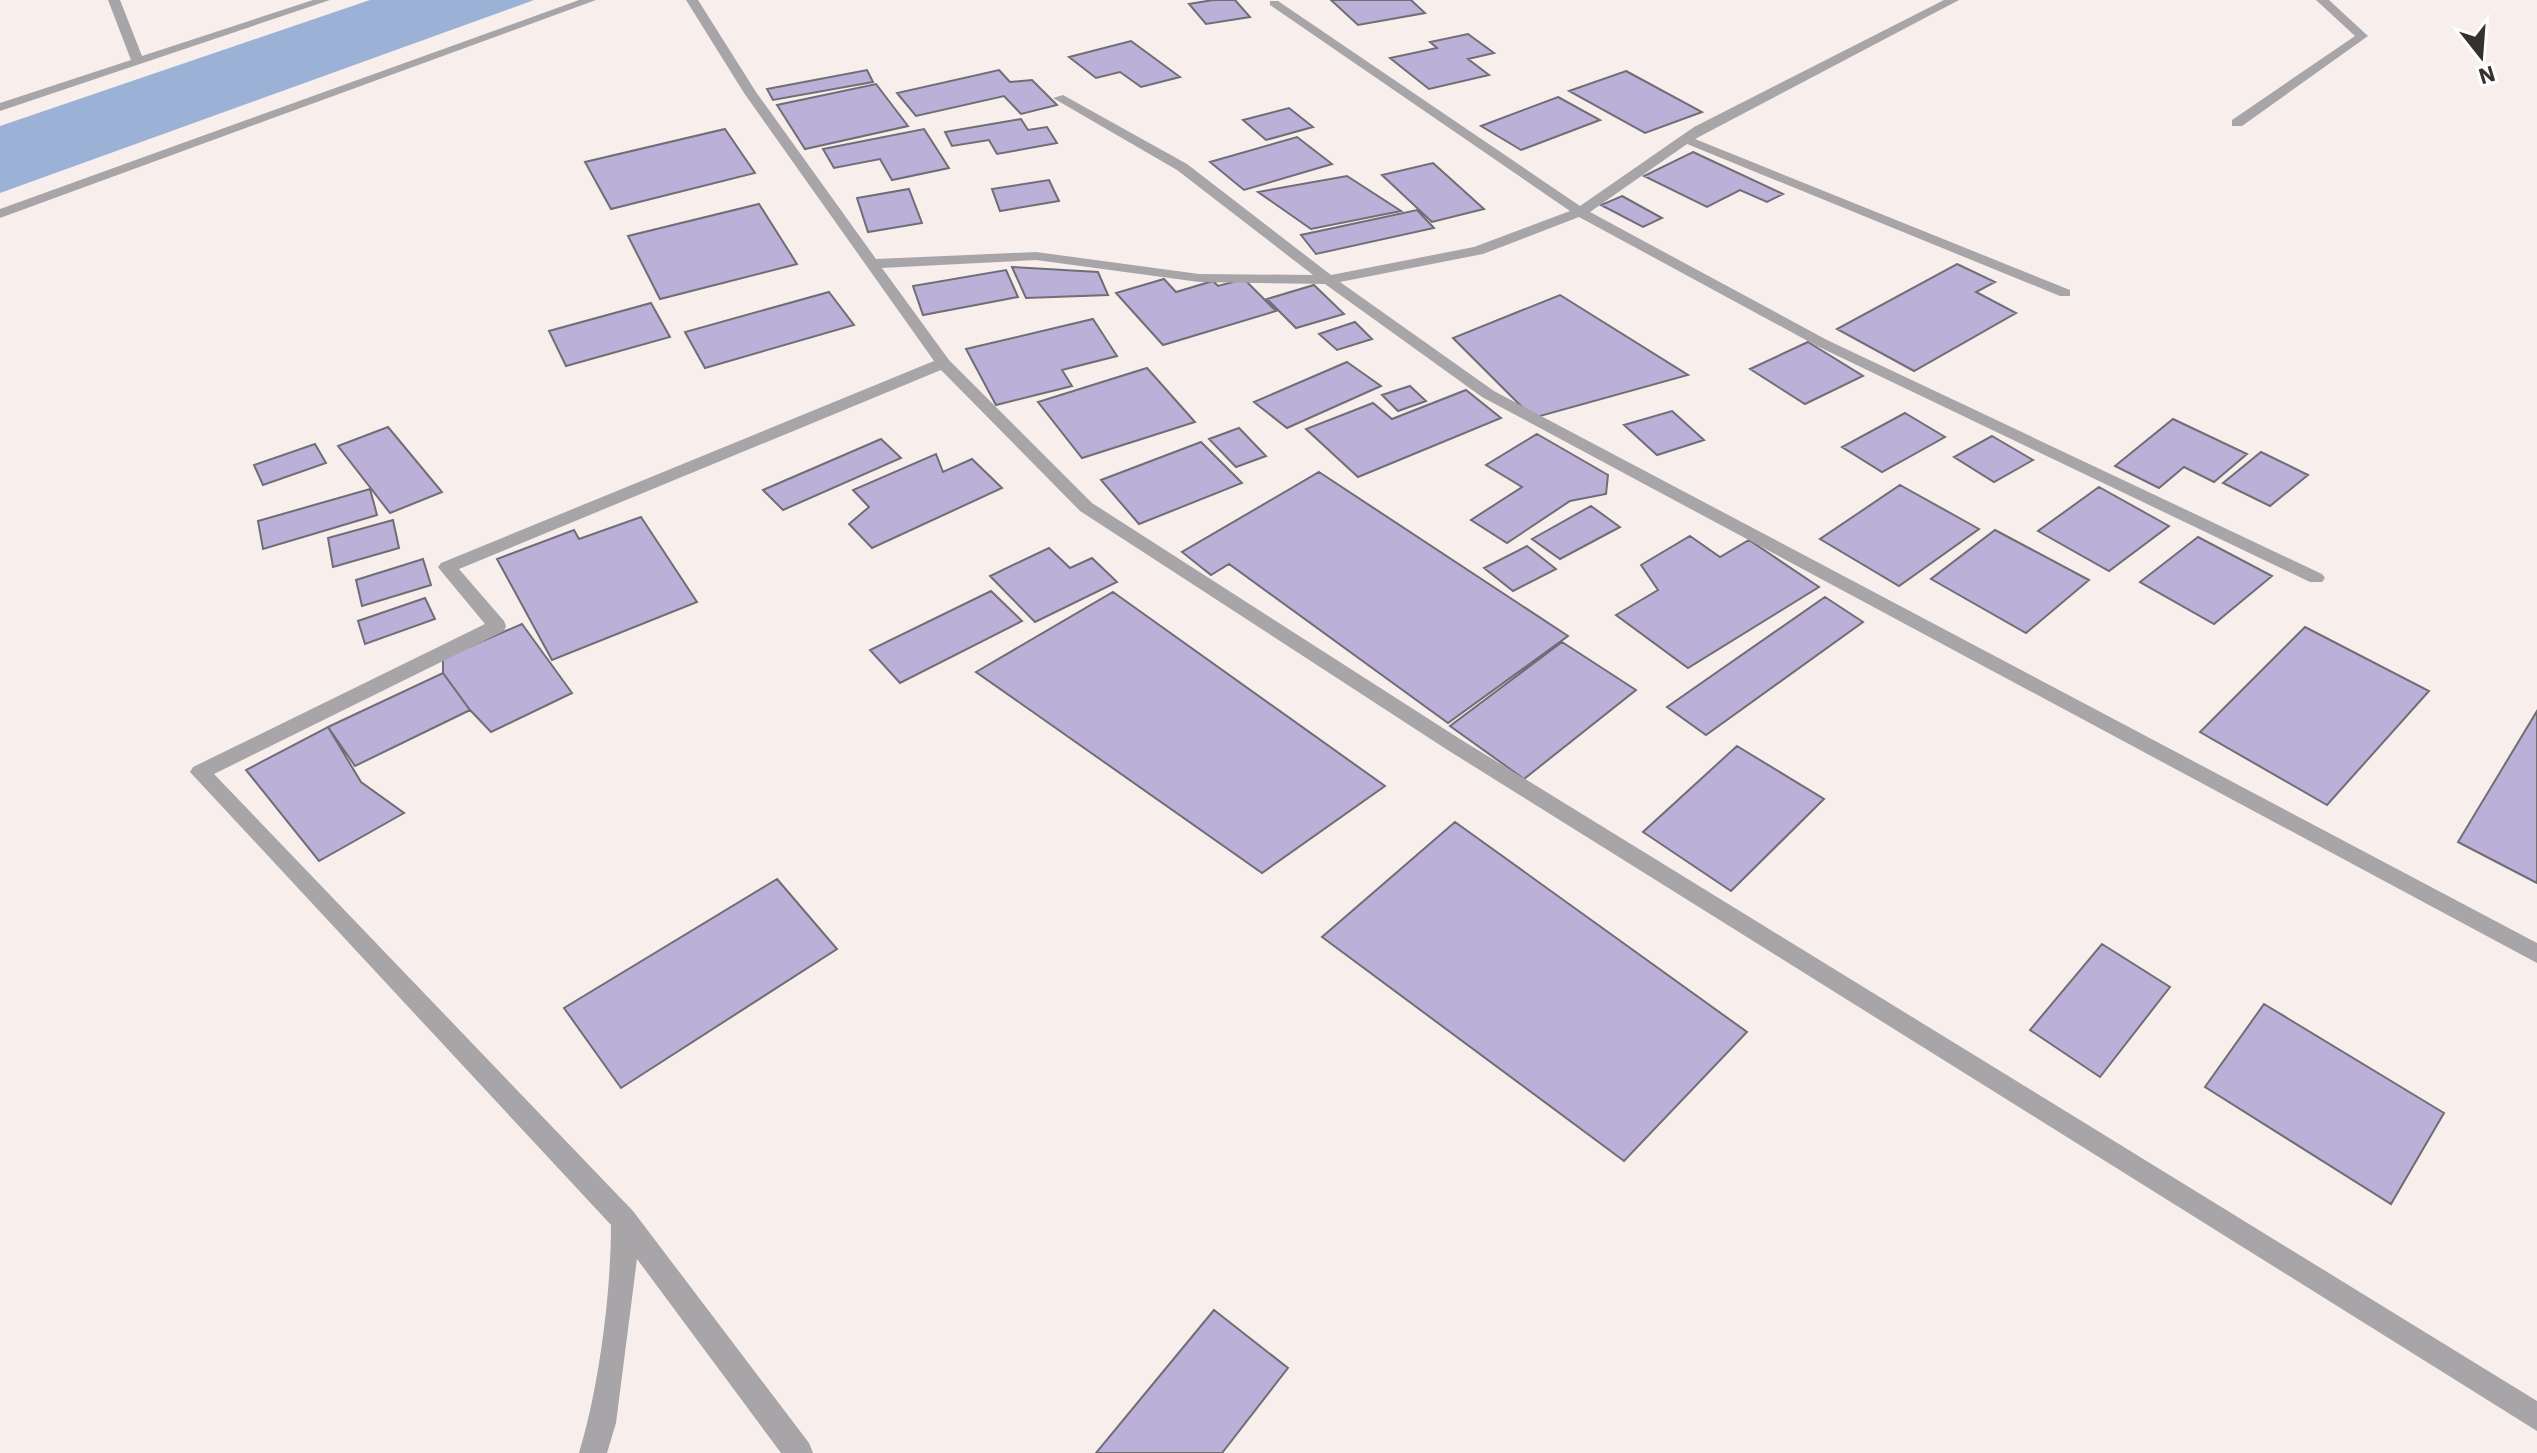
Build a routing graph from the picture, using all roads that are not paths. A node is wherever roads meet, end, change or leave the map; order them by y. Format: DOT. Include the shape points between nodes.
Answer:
graph roads {
  1 [pos="114,0"];
  2 [pos="324,0"];
  3 [pos="590,0"];
  4 [pos="692,0"];
  5 [pos="1953,0"];
  6 [pos="2322,0"];
  7 [pos="1274,3"];
  8 [pos="138,61"];
  9 [pos="1059,98"];
  10 [pos="0,107"];
  11 [pos="2237,123"];
  12 [pos="1685,139"];
  13 [pos="1580,212"];
  14 [pos="0,214"];
  15 [pos="872,264"];
  16 [pos="1328,280"];
  17 [pos="2065,293"];
  18 [pos="943,363"];
  19 [pos="2316,578"];
  20 [pos="2537,954"];
  21 [pos="624,1220"];
  22 [pos="2537,1417"];
  23 [pos="593,1453"];
  24 [pos="799,1453"];
  1 -- 8 [label="street"];
  2 -- 8 [label="street"];
  3 -- 14 [label="street"];
  4 -- 15 [label="street" via="750,93"];
  5 -- 12 [label="street"];
  6 -- 11 [label="street" via="2362,36"];
  7 -- 13 [label="street"];
  8 -- 10 [label="street"];
  9 -- 16 [label="street" via="1182,167"];
  12 -- 13 [label="street"];
  12 -- 17 [label="street"];
  13 -- 16 [label="street" via="1478,251"];
  13 -- 19 [label="street" via="1822,343"];
  15 -- 16 [label="street" via="1036,256 1199,278"];
  15 -- 18 [label="street"];
  16 -- 20 [label="street" via="1488,394"];
  18 -- 21 [label="street" via="447,567 497,626 200,772"];
  18 -- 22 [label="street" via="1086,507 1453,744"];
  21 -- 23 [label="street" via="624,1265"];
  21 -- 24 [label="street"];
}
